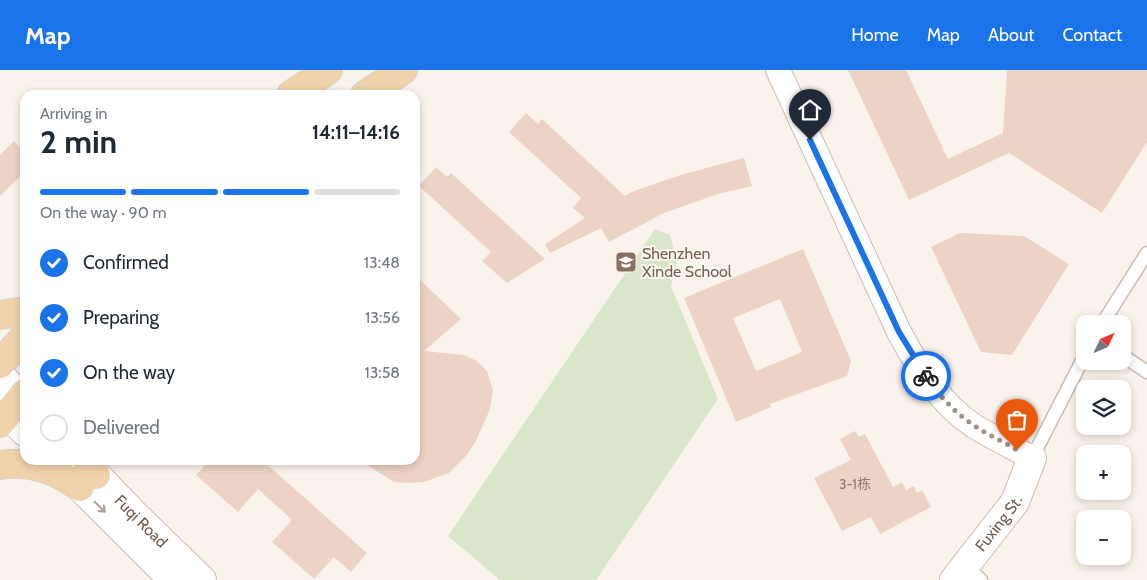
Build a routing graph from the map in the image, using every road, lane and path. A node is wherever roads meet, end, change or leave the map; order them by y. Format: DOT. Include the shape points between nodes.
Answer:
graph roads {
  1 [pos="328,70"];
  2 [pos="403,70"];
  3 [pos="778,70"];
  4 [pos="298,90"];
  5 [pos="373,90"];
  6 [pos="1147,253"];
  7 [pos="20,312"];
  8 [pos="0,315"];
  9 [pos="1108,315"];
  10 [pos="20,342"];
  11 [pos="1131,361"];
  12 [pos="0,364"];
  13 [pos="1077,370"];
  14 [pos="1147,372"];
  15 [pos="0,375"];
  16 [pos="15,410"];
  17 [pos="1032,458"];
  18 [pos="20,464"];
  19 [pos="33,465"];
  20 [pos="70,465"];
  21 [pos="0,466"];
  22 [pos="86,470"];
  23 [pos="967,575"];
  24 [pos="173,580"];
  25 [pos="202,580"];
  1 -- 4 [label="main road"];
  2 -- 5 [label="main road"];
  3 -- 17 [label="street" via="914,360 932,386 972,425"];
  6 -- 9 [label="lane"];
  7 -- 8 [label="main road"];
  10 -- 12 [label="main road"];
  11 -- 14 [label="lane"];
  13 -- 17 [label="lane"];
  15 -- 16 [label="street"];
  17 -- 23 [label="street, Fuxing St." via="1015,502"];
  18 -- 21 [label="main road"];
  19 -- 22 [label="main road" via="61,474"];
  20 -- 22 [label="street, Fuqi Road"];
  22 -- 24 [label="street, Fuqi Road, one-way"];
  22 -- 25 [label="street, Fuqi Road"];
}
